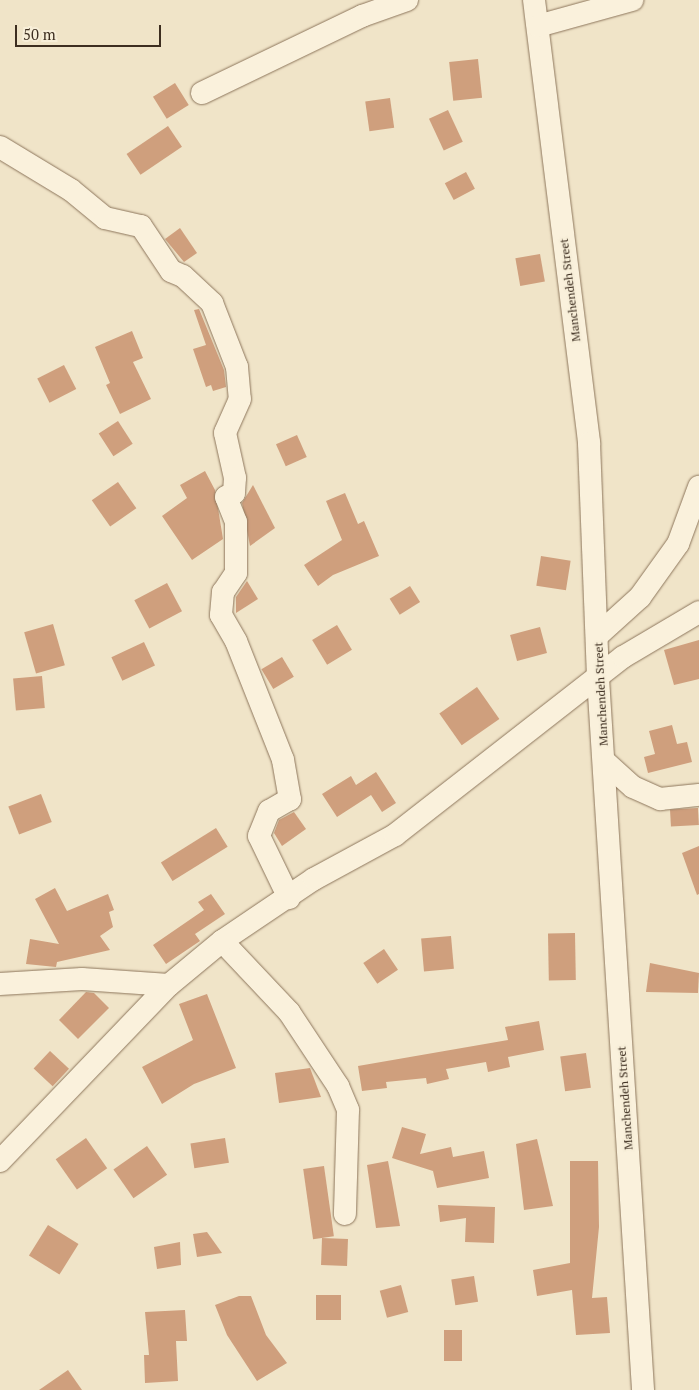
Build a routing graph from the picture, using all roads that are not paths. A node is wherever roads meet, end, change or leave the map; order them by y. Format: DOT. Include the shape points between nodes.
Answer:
graph roads {
  1 [pos="407,0"];
  2 [pos="534,0"];
  3 [pos="632,0"];
  4 [pos="538,26"];
  5 [pos="202,93"];
  6 [pos="0,148"];
  7 [pos="699,487"];
  8 [pos="699,612"];
  9 [pos="598,635"];
  10 [pos="598,678"];
  11 [pos="604,761"];
  12 [pos="699,795"];
  13 [pos="289,898"];
  14 [pos="222,941"];
  15 [pos="0,984"];
  16 [pos="169,985"];
  17 [pos="0,1161"];
  18 [pos="345,1214"];
  19 [pos="643,1390"];
  1 -- 5 [label="street" via="362,16"];
  2 -- 4 [label="street, Manchendeh Street"];
  3 -- 4 [label="street"];
  4 -- 9 [label="street, Manchendeh Street" via="589,443"];
  6 -- 13 [label="street" via="70,190 105,218 141,226 171,271 183,276 212,303 236,367 240,399 224,433 234,478 234,493 226,497 236,522 236,572 223,592 221,615 236,641 283,760 290,799 269,811 259,836"];
  7 -- 9 [label="street" via="678,544 640,597"];
  8 -- 10 [label="street" via="623,656"];
  9 -- 10 [label="street, Manchendeh Street"];
  10 -- 11 [label="street, Manchendeh Street"];
  10 -- 13 [label="street" via="425,814 314,879"];
  11 -- 12 [label="street" via="633,786 660,799"];
  11 -- 19 [label="street, Manchendeh Street"];
  13 -- 14 [label="street"];
  14 -- 16 [label="street"];
  14 -- 18 [label="street" via="289,1012 338,1086 348,1110"];
  15 -- 16 [label="street" via="82,979"];
  16 -- 17 [label="street"];
}
